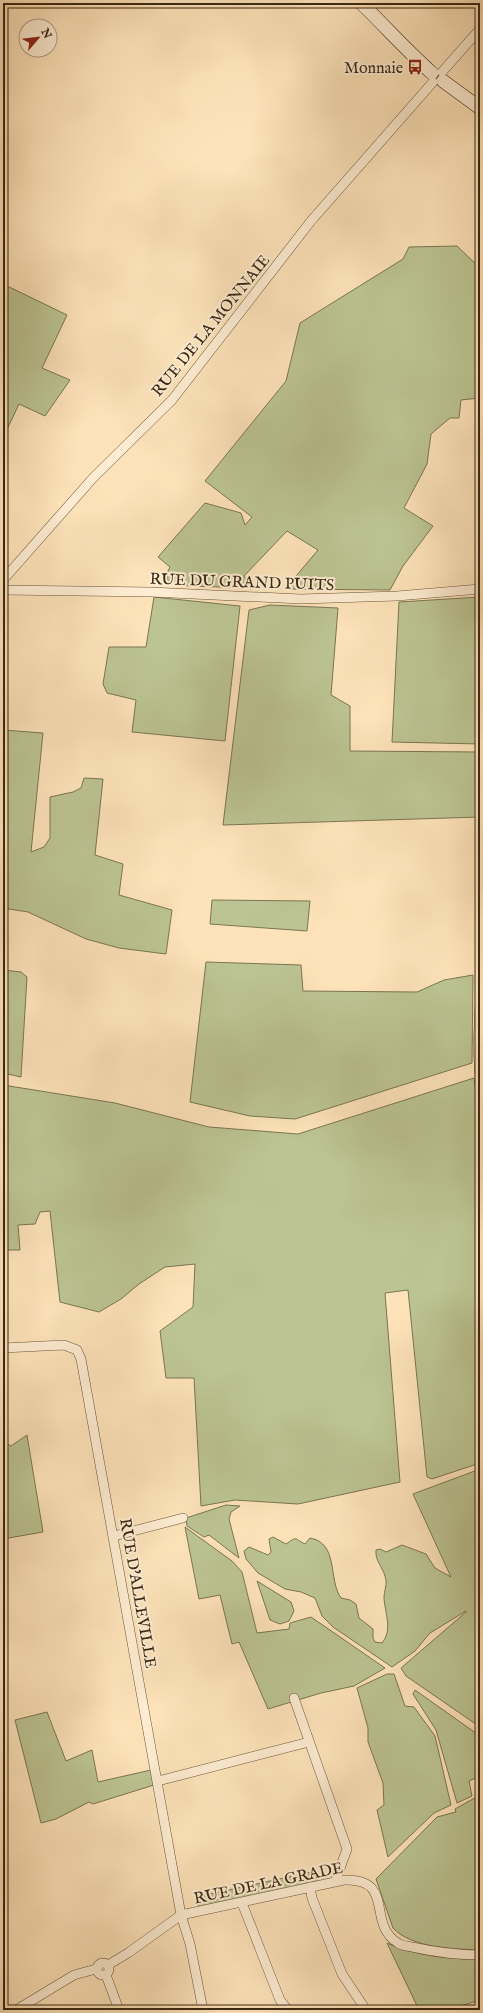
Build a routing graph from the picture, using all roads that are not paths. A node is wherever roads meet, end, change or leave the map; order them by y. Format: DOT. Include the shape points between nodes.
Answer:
graph roads {
  1 [pos="361,3"];
  2 [pos="480,29"];
  3 [pos="437,77"];
  4 [pos="480,108"];
  5 [pos="3,580"];
  6 [pos="480,589"];
  7 [pos="3,590"];
  8 [pos="480,1004"];
  9 [pos="480,1078"];
  10 [pos="3,1348"];
  11 [pos="183,1518"];
  12 [pos="114,1536"];
  13 [pos="294,1698"];
  14 [pos="310,1742"];
  15 [pos="158,1781"];
  16 [pos="335,1882"];
  17 [pos="310,1888"];
  18 [pos="242,1903"];
  19 [pos="181,1916"];
  20 [pos="480,1955"];
  21 [pos="108,1965"];
  22 [pos="96,1969"];
  23 [pos="106,1975"];
  24 [pos="16,2010"];
  25 [pos="119,2010"];
  26 [pos="203,2010"];
  27 [pos="288,2010"];
  28 [pos="366,2010"];
  1 -- 3 [label="main road"];
  2 -- 3 [label="street, RUE DE LA MONNAIE"];
  3 -- 4 [label="main road"];
  3 -- 5 [label="street, RUE DE LA MONNAIE" via="312,222 172,400 93,478"];
  6 -- 7 [label="street, RUE DU GRAND PUITS" via="397,596 308,599 151,592"];
  8 -- 9 [label="street"];
  10 -- 12 [label="street, RUE D'ALLEVILLE" via="64,1345 77,1350"];
  11 -- 12 [label="street"];
  12 -- 15 [label="street, RUE D'ALLEVILLE"];
  13 -- 14 [label="street"];
  14 -- 15 [label="street"];
  14 -- 16 [label="street" via="347,1849"];
  15 -- 19 [label="street, RUE D'ALLEVILLE"];
  16 -- 17 [label="street, RUE DE LA GRADE"];
  16 -- 20 [label="street, RUE DE LA GRADE" via="359,1880 368,1883 373,1889 383,1925 398,1944 444,1954"];
  17 -- 18 [label="street, RUE DE LA GRADE"];
  17 -- 28 [label="street" via="342,1974"];
  18 -- 19 [label="street, RUE DE LA GRADE"];
  18 -- 27 [label="street" via="280,2000"];
  19 -- 21 [label="street, RUE DE LA GRADE"];
  19 -- 26 [label="street, RUE D'ALLEVILLE" via="190,1944"];
  21 -- 22 [label="street" via="101,1963"];
  21 -- 23 [label="street" via="109,1972"];
  22 -- 23 [label="street" via="98,1974"];
  22 -- 24 [label="street" via="74,1975"];
  23 -- 25 [label="street"];
}
